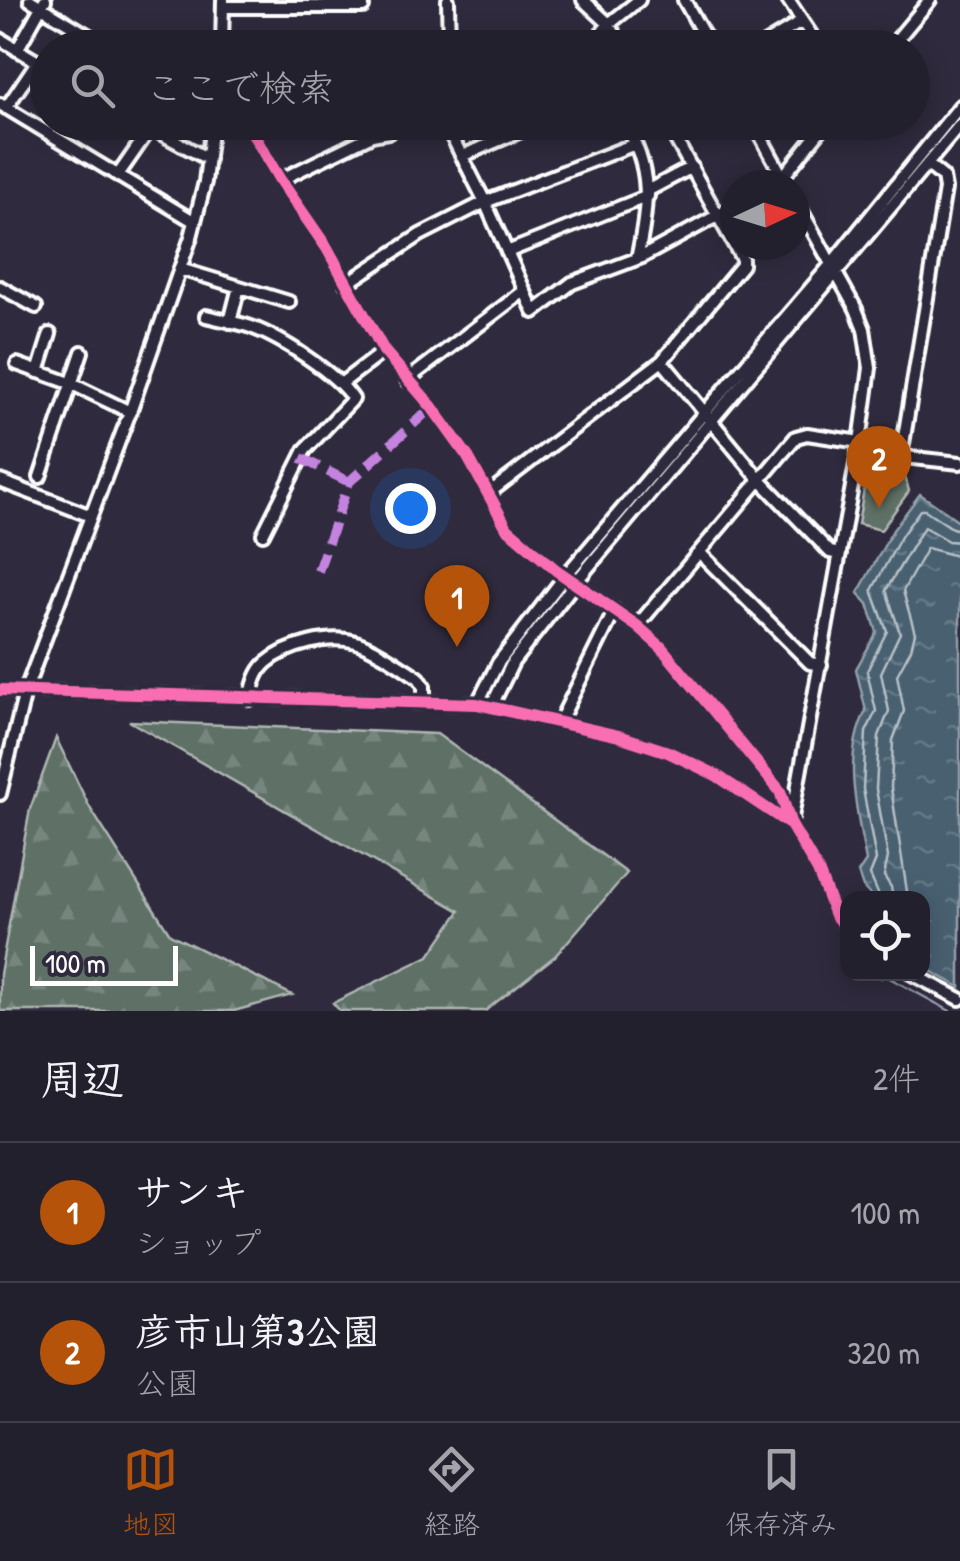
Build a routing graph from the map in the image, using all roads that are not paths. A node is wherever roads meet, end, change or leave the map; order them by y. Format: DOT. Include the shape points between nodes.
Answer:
graph roads {
  1 [pos="30,0"];
  2 [pos="362,0"];
  3 [pos="448,0"];
  4 [pos="584,0"];
  5 [pos="638,0"];
  6 [pos="684,0"];
  7 [pos="788,0"];
  8 [pos="930,0"];
  9 [pos="44,4"];
  10 [pos="223,4"];
  11 [pos="802,22"];
  12 [pos="609,24"];
  13 [pos="82,30"];
  14 [pos="222,30"];
  15 [pos="449,30"];
  16 [pos="604,30"];
  17 [pos="612,30"];
  18 [pos="702,30"];
  19 [pos="788,30"];
  20 [pos="808,30"];
  21 [pos="905,30"];
  22 [pos="0,39"];
  23 [pos="17,50"];
  24 [pos="30,57"];
  25 [pos="30,77"];
  26 [pos="3,106"];
  27 [pos="960,106"];
  28 [pos="30,122"];
  29 [pos="960,125"];
  30 [pos="60,140"];
  31 [pos="137,140"];
  32 [pos="172,140"];
  33 [pos="210,140"];
  34 [pos="257,140"];
  35 [pos="364,140"];
  36 [pos="454,140"];
  37 [pos="500,140"];
  38 [pos="633,140"];
  39 [pos="678,140"];
  40 [pos="763,140"];
  41 [pos="814,140"];
  42 [pos="635,144"];
  43 [pos="462,156"];
  44 [pos="208,159"];
  45 [pos="928,164"];
  46 [pos="692,166"];
  47 [pos="779,170"];
  48 [pos="793,170"];
  49 [pos="118,174"];
  50 [pos="280,180"];
  51 [pos="647,194"];
  52 [pos="486,202"];
  53 [pos="719,215"];
  54 [pos="195,222"];
  55 [pos="810,224"];
  56 [pos="507,252"];
  57 [pos="637,259"];
  58 [pos="835,267"];
  59 [pos="180,269"];
  60 [pos="346,284"];
  61 [pos="240,287"];
  62 [pos="0,288"];
  63 [pos="524,290"];
  64 [pos="289,302"];
  65 [pos="36,307"];
  66 [pos="206,316"];
  67 [pos="230,322"];
  68 [pos="50,334"];
  69 [pos="82,352"];
  70 [pos="384,352"];
  71 [pos="662,361"];
  72 [pos="17,364"];
  73 [pos="38,372"];
  74 [pos="407,380"];
  75 [pos="342,383"];
  76 [pos="70,384"];
  77 [pos="130,412"];
  78 [pos="707,416"];
  79 [pos="859,447"];
  80 [pos="902,456"];
  81 [pos="960,463"];
  82 [pos="40,476"];
  83 [pos="760,480"];
  84 [pos="0,481"];
  85 [pos="489,493"];
  86 [pos="91,516"];
  87 [pos="263,534"];
  88 [pos="699,552"];
  89 [pos="840,554"];
  90 [pos="565,576"];
  91 [pos="576,583"];
  92 [pos="615,610"];
  93 [pos="637,626"];
  94 [pos="820,665"];
  95 [pos="0,690"];
  96 [pos="25,692"];
  97 [pos="250,699"];
  98 [pos="424,703"];
  99 [pos="477,704"];
  100 [pos="492,705"];
  101 [pos="560,721"];
  102 [pos="0,794"];
  103 [pos="791,825"];
  104 [pos="840,921"];
  105 [pos="925,981"];
  106 [pos="960,1000"];
  1 -- 9 [label="street"];
  2 -- 10 [label="street" via="362,7"];
  3 -- 15 [label="street"];
  4 -- 12 [label="street"];
  5 -- 12 [label="street"];
  6 -- 18 [label="street"];
  7 -- 11 [label="street"];
  8 -- 21 [label="street"];
  9 -- 13 [label="street"];
  9 -- 23 [label="street"];
  10 -- 14 [label="street"];
  11 -- 19 [label="street"];
  11 -- 20 [label="street"];
  12 -- 16 [label="street"];
  12 -- 17 [label="street"];
  22 -- 23 [label="street"];
  23 -- 24 [label="street"];
  25 -- 26 [label="street"];
  26 -- 28 [label="street"];
  27 -- 58 [label="street"];
  29 -- 45 [label="street"];
  30 -- 49 [label="street"];
  31 -- 49 [label="street"];
  32 -- 44 [label="street"];
  33 -- 44 [label="street"];
  34 -- 50 [label="street"];
  35 -- 50 [label="street"];
  36 -- 43 [label="street"];
  37 -- 43 [label="street"];
  38 -- 42 [label="street"];
  39 -- 46 [label="street"];
  40 -- 47 [label="street"];
  41 -- 48 [label="street"];
  42 -- 51 [label="street"];
  42 -- 52 [label="street"];
  43 -- 52 [label="street"];
  44 -- 54 [label="street"];
  45 -- 58 [label="street"];
  45 -- 80 [label="street" via="943,177 945,189"];
  46 -- 51 [label="street"];
  46 -- 53 [label="street"];
  49 -- 54 [label="street"];
  50 -- 60 [label="street"];
  51 -- 56 [label="street"];
  51 -- 57 [label="street"];
  52 -- 56 [label="street"];
  52 -- 60 [label="street"];
  53 -- 57 [label="street"];
  53 -- 71 [label="street" via="742,264"];
  54 -- 59 [label="street"];
  55 -- 58 [label="street"];
  56 -- 63 [label="street"];
  57 -- 63 [label="street" via="572,283 534,312"];
  58 -- 78 [label="street"];
  58 -- 79 [label="street" via="868,347"];
  59 -- 61 [label="street"];
  59 -- 77 [label="street"];
  60 -- 70 [label="street"];
  61 -- 64 [label="street"];
  61 -- 67 [label="street"];
  62 -- 65 [label="street"];
  63 -- 74 [label="street"];
  66 -- 67 [label="street"];
  67 -- 75 [label="street" via="272,337"];
  68 -- 73 [label="street"];
  69 -- 76 [label="street"];
  70 -- 74 [label="street"];
  70 -- 75 [label="street"];
  71 -- 78 [label="street"];
  71 -- 85 [label="street"];
  72 -- 73 [label="street"];
  73 -- 76 [label="street"];
  74 -- 85 [label="street"];
  75 -- 87 [label="street" via="352,399 305,450"];
  76 -- 77 [label="street"];
  76 -- 82 [label="street"];
  77 -- 86 [label="street"];
  78 -- 83 [label="street"];
  78 -- 90 [label="street"];
  78 -- 91 [label="street"];
  79 -- 80 [label="street"];
  79 -- 83 [label="street" via="799,435"];
  79 -- 89 [label="street"];
  80 -- 81 [label="street"];
  83 -- 88 [label="street"];
  83 -- 89 [label="street" via="830,552"];
  84 -- 86 [label="street"];
  85 -- 90 [label="street" via="507,528"];
  86 -- 96 [label="street"];
  88 -- 93 [label="street"];
  88 -- 94 [label="street" via="810,663"];
  89 -- 94 [label="street"];
  90 -- 91 [label="street"];
  90 -- 99 [label="street" via="498,663"];
  91 -- 92 [label="street"];
  91 -- 100 [label="street" via="514,662"];
  92 -- 93 [label="street"];
  92 -- 101 [label="street"];
  93 -- 103 [label="street" via="780,791"];
  94 -- 103 [label="street"];
  95 -- 96 [label="street"];
  96 -- 97 [label="street"];
  96 -- 102 [label="street"];
  97 -- 98 [label="street"];
  97 -- 98 [label="street" via="265,664 282,654 299,645 352,640 419,678"];
  98 -- 99 [label="street"];
  99 -- 100 [label="street"];
  100 -- 101 [label="street"];
  101 -- 103 [label="street" via="668,752"];
  103 -- 104 [label="street"];
  105 -- 106 [label="street"];
}
